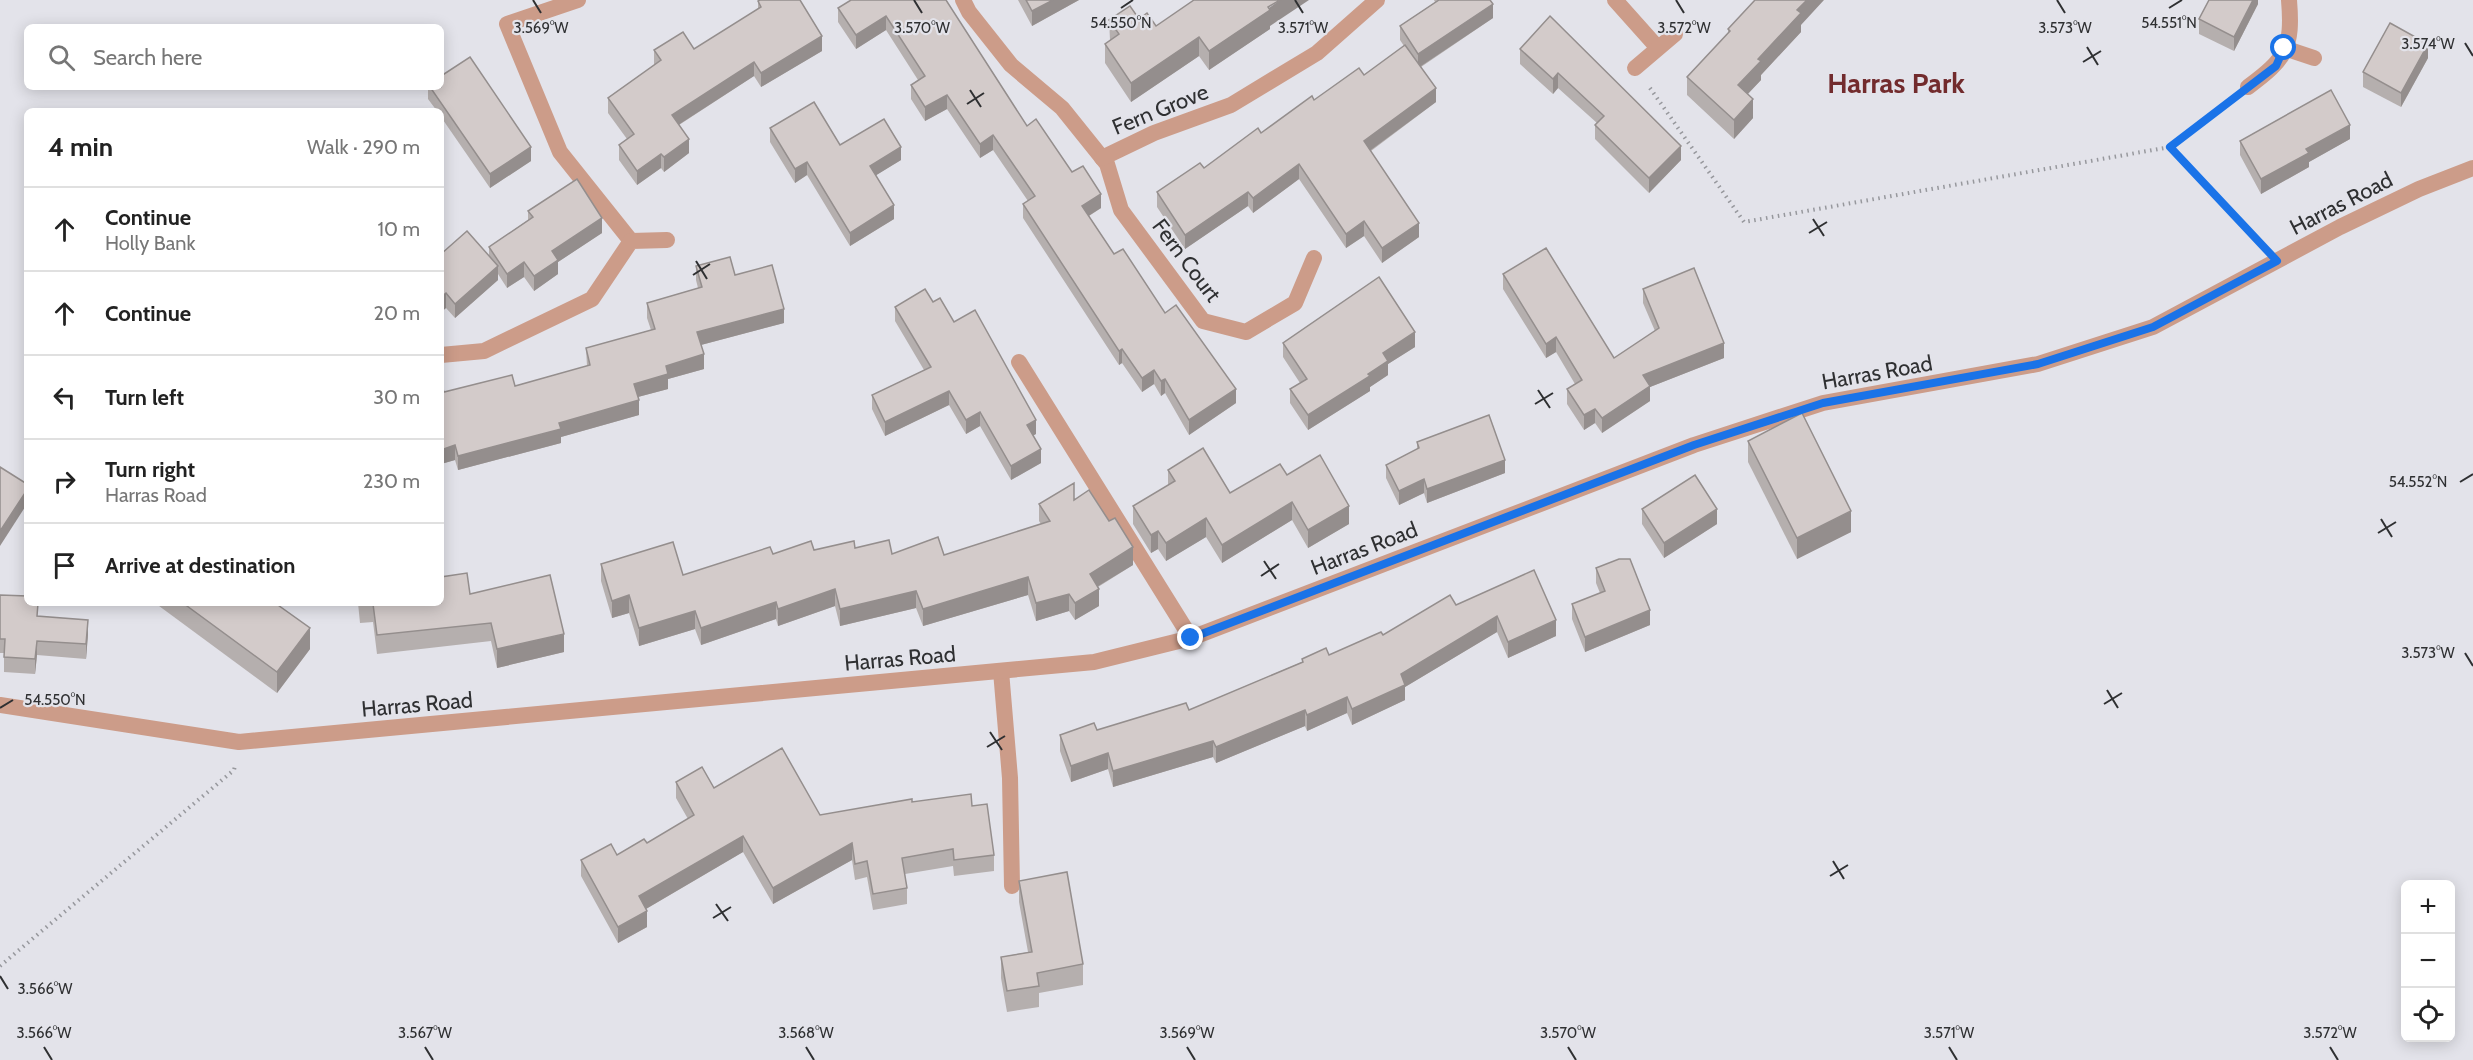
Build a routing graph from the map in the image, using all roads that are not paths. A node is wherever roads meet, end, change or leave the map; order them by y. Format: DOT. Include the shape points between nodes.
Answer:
graph roads {
  1 [pos="578,0"];
  2 [pos="963,0"];
  3 [pos="1377,0"];
  4 [pos="1615,0"];
  5 [pos="2289,0"];
  6 [pos="1675,34"];
  7 [pos="1658,47"];
  8 [pos="2284,48"];
  9 [pos="2314,58"];
  10 [pos="1635,68"];
  11 [pos="2248,87"];
  12 [pos="1102,158"];
  13 [pos="2473,168"];
  14 [pos="667,240"];
  15 [pos="631,241"];
  16 [pos="1314,258"];
  17 [pos="444,356"];
  18 [pos="1019,362"];
  19 [pos="1191,638"];
  20 [pos="1001,671"];
  21 [pos="0,705"];
  22 [pos="1012,886"];
  1 -- 15 [label="street" via="507,24 560,152"];
  2 -- 12 [label="street, Fern Grove" via="1011,65 1062,108"];
  3 -- 12 [label="street, Fern Grove" via="1317,53 1231,105 1154,133"];
  4 -- 7 [label="street"];
  5 -- 8 [label="street" via="2291,32"];
  6 -- 7 [label="street"];
  7 -- 10 [label="street"];
  8 -- 9 [label="street"];
  8 -- 11 [label="street" via="2276,66"];
  12 -- 16 [label="street, Fern Court" via="1121,210 1203,321 1246,332 1295,303"];
  13 -- 19 [label="street, Harras Road" via="2419,189 2153,327 2038,364 1823,403 1694,445"];
  14 -- 15 [label="street"];
  15 -- 17 [label="street" via="592,299 484,351"];
  18 -- 19 [label="street"];
  19 -- 20 [label="street, Harras Road" via="1094,662"];
  20 -- 21 [label="street, Harras Road" via="239,742"];
  20 -- 22 [label="street" via="1010,778"];
}
